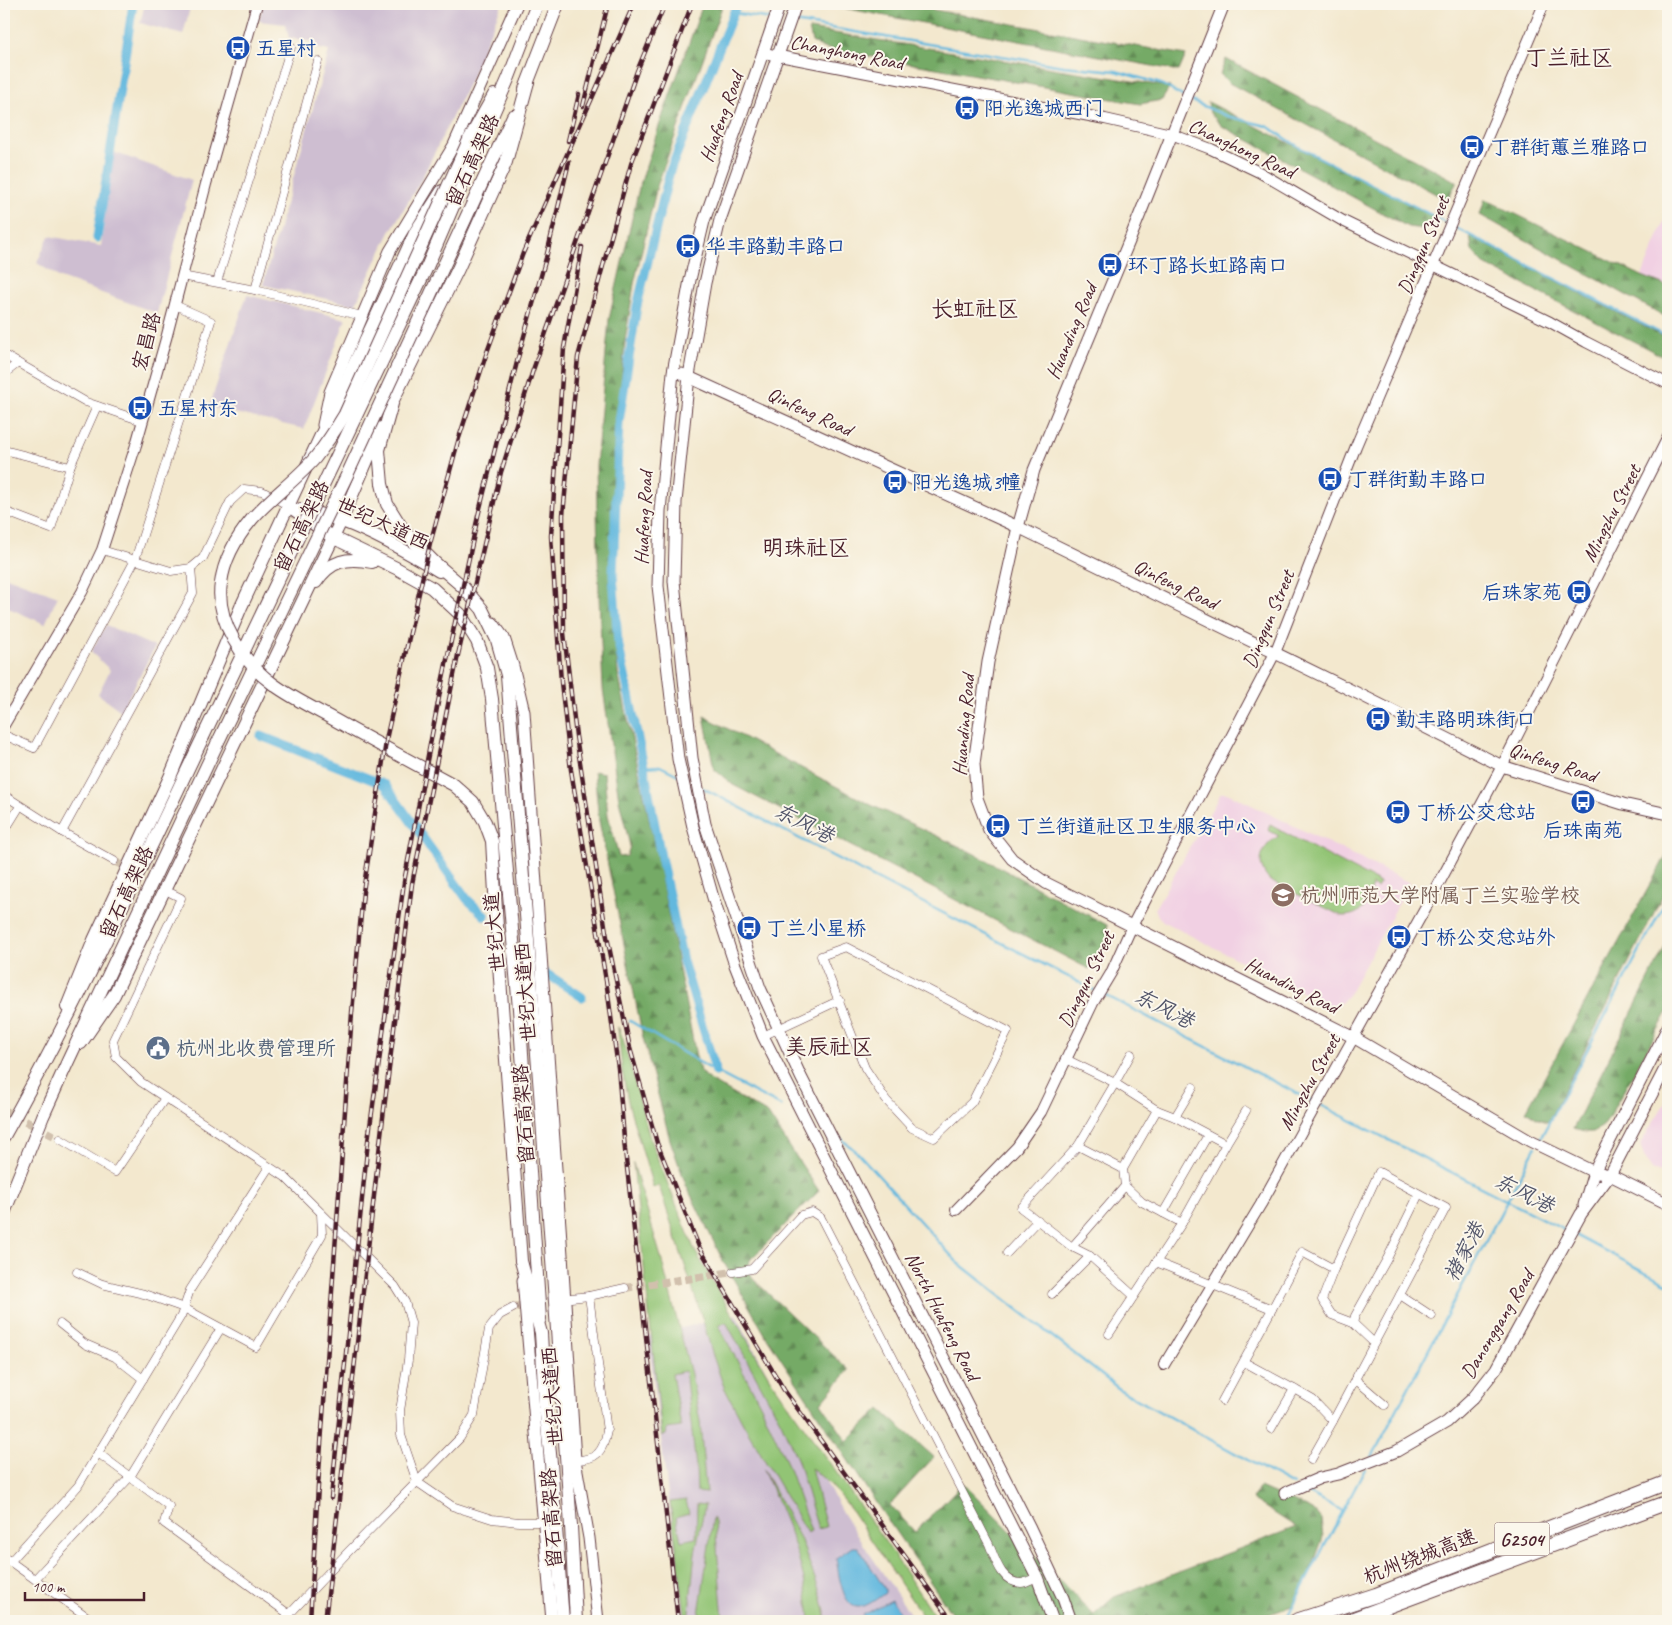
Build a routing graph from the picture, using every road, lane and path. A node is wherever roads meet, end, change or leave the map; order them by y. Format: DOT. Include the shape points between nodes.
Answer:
graph roads {
  1 [pos="257,4"];
  2 [pos="517,4"];
  3 [pos="537,4"];
  4 [pos="558,4"];
  5 [pos="780,4"];
  6 [pos="796,4"];
  7 [pos="1224,4"];
  8 [pos="1544,4"];
  9 [pos="291,47"];
  10 [pos="764,53"];
  11 [pos="778,56"];
  12 [pos="318,61"];
  13 [pos="528,82"];
  14 [pos="1171,134"];
  15 [pos="474,143"];
  16 [pos="454,172"];
  17 [pos="1434,264"];
  18 [pos="182,276"];
  19 [pos="217,282"];
  20 [pos="255,290"];
  21 [pos="174,304"];
  22 [pos="362,316"];
  23 [pos="4,355"];
  24 [pos="18,363"];
  25 [pos="673,372"];
  26 [pos="4,374"];
  27 [pos="689,376"];
  28 [pos="1668,384"];
  29 [pos="393,400"];
  30 [pos="97,406"];
  31 [pos="142,421"];
  32 [pos="320,435"];
  33 [pos="1668,437"];
  34 [pos="4,450"];
  35 [pos="70,467"];
  36 [pos="289,506"];
  37 [pos="4,511"];
  38 [pos="341,521"];
  39 [pos="1018,526"];
  40 [pos="332,537"];
  41 [pos="102,550"];
  42 [pos="135,560"];
  43 [pos="191,568"];
  44 [pos="396,568"];
  45 [pos="462,586"];
  46 [pos="302,601"];
  47 [pos="482,609"];
  48 [pos="1275,653"];
  49 [pos="4,725"];
  50 [pos="4,735"];
  51 [pos="1502,766"];
  52 [pos="4,796"];
  53 [pos="20,806"];
  54 [pos="1668,814"];
  55 [pos="4,832"];
  56 [pos="62,832"];
  57 [pos="114,861"];
  58 [pos="171,893"];
  59 [pos="1132,926"];
  60 [pos="840,1000"];
  61 [pos="1668,1027"];
  62 [pos="778,1029"];
  63 [pos="763,1036"];
  64 [pos="1353,1037"];
  65 [pos="50,1052"];
  66 [pos="1131,1054"];
  67 [pos="1066,1059"];
  68 [pos="68,1061"];
  69 [pos="1668,1063"];
  70 [pos="1115,1083"];
  71 [pos="1193,1087"];
  72 [pos="166,1098"];
  73 [pos="1157,1110"];
  74 [pos="1246,1111"];
  75 [pos="1175,1117"];
  76 [pos="1208,1135"];
  77 [pos="4,1136"];
  78 [pos="60,1139"];
  79 [pos="1226,1144"];
  80 [pos="1078,1146"];
  81 [pos="269,1167"];
  82 [pos="1123,1169"];
  83 [pos="1594,1172"];
  84 [pos="530,1175"];
  85 [pos="1610,1176"];
  86 [pos="1125,1186"];
  87 [pos="1419,1194"];
  88 [pos="1668,1204"];
  89 [pos="956,1210"];
  90 [pos="4,1213"];
  91 [pos="321,1213"];
  92 [pos="1163,1213"];
  93 [pos="1581,1214"];
  94 [pos="518,1220"];
  95 [pos="1038,1220"];
  96 [pos="1182,1223"];
  97 [pos="1072,1246"];
  98 [pos="1007,1252"];
  99 [pos="1090,1256"];
  100 [pos="521,1261"];
  101 [pos="1156,1262"];
  102 [pos="1334,1269"];
  103 [pos="78,1272"];
  104 [pos="733,1272"];
  105 [pos="1212,1285"];
  106 [pos="624,1288"];
  107 [pos="1052,1294"];
  108 [pos="1400,1295"];
  109 [pos="589,1296"];
  110 [pos="1134,1296"];
  111 [pos="571,1298"];
  112 [pos="184,1308"];
  113 [pos="513,1308"];
  114 [pos="1272,1309"];
  115 [pos="1432,1316"];
  116 [pos="1352,1323"];
  117 [pos="60,1324"];
  118 [pos="221,1328"];
  119 [pos="541,1332"];
  120 [pos="1109,1334"];
  121 [pos="1374,1343"];
  122 [pos="1244,1362"];
  123 [pos="1164,1366"];
  124 [pos="143,1379"];
  125 [pos="1355,1379"];
  126 [pos="1294,1389"];
  127 [pos="1222,1401"];
  128 [pos="1386,1405"];
  129 [pos="1333,1421"];
  130 [pos="1271,1429"];
  131 [pos="98,1453"];
  132 [pos="575,1460"];
  133 [pos="1311,1460"];
  134 [pos="130,1477"];
  135 [pos="417,1482"];
  136 [pos="1668,1482"];
  137 [pos="1288,1492"];
  138 [pos="1668,1502"];
  139 [pos="543,1522"];
  140 [pos="7,1559"];
  141 [pos="1036,1577"];
  142 [pos="35,1579"];
  143 [pos="290,1615"];
  144 [pos="93,1621"];
  145 [pos="283,1621"];
  146 [pos="552,1621"];
  147 [pos="563,1621"];
  148 [pos="576,1621"];
  149 [pos="585,1621"];
  150 [pos="598,1621"];
  151 [pos="1053,1621"];
  152 [pos="1071,1621"];
  153 [pos="1296,1621"];
  154 [pos="1348,1621"];
  1 -- 18 [label="street, 宏昌路"];
  2 -- 22 [label="main road" via="454,145 390,251"];
  3 -- 15 [label="main road, 留石高架路" via="509,77"];
  4 -- 13 [label="main road, 留石高架路"];
  5 -- 10 [label="main road, Huafeng Road"];
  6 -- 11 [label="main road, Huafeng Road"];
  7 -- 14 [label="main road, Huanding Road"];
  8 -- 17 [label="street, Dingqun Street"];
  9 -- 19 [label="street"];
  10 -- 11 [label="street, Changhong Road"];
  10 -- 25 [label="main road, Huafeng Road" via="704,221"];
  11 -- 14 [label="street, Changhong Road" via="1023,102"];
  11 -- 27 [label="main road, Huafeng Road" via="720,220"];
  12 -- 20 [label="street"];
  13 -- 29 [label="main road" via="506,162 458,269"];
  13 -- 68 [label="main road, 留石高架路, bridge" via="348,473"];
  14 -- 17 [label="street, Changhong Road" via="1258,172 1343,221"];
  14 -- 39 [label="main road, Huanding Road" via="1034,470"];
  15 -- 16 [label="main road, bridge"];
  15 -- 65 [label="main road, 留石高架路, bridge" via="427,268"];
  16 -- 32 [label="main road, bridge" via="416,231"];
  16 -- 94 [label="main road, bridge" via="345,414 314,459 239,535 224,569 220,598 237,646 266,678 292,696 454,785 473,802 485,822 492,842"];
  17 -- 28 [label="street, Changhong Road"];
  17 -- 48 [label="street, Dingqun Street" via="1356,446"];
  18 -- 19 [label="street"];
  18 -- 21 [label="street, 宏昌路"];
  19 -- 20 [label="street"];
  20 -- 22 [label="street"];
  21 -- 31 [label="street, 宏昌路"];
  21 -- 42 [label="street" via="211,322"];
  22 -- 32 [label="main road" via="330,392"];
  23 -- 24 [label="street"];
  24 -- 26 [label="street"];
  24 -- 30 [label="street"];
  25 -- 27 [label="main road, Qinfeng Road"];
  25 -- 63 [label="main road, Huafeng Road" via="660,511 658,586 678,758 692,827 714,902"];
  27 -- 39 [label="main road, Qinfeng Road"];
  27 -- 62 [label="main road, Huafeng Road" via="676,502 674,581 692,758 705,824 760,988"];
  29 -- 38 [label="main road"];
  29 -- 45 [label="main road" via="379,450 387,504 411,539"];
  30 -- 31 [label="street"];
  30 -- 35 [label="street"];
  31 -- 41 [label="street, 宏昌路"];
  32 -- 36 [label="main road"];
  33 -- 51 [label="street, Mingzhu Street"];
  34 -- 35 [label="street"];
  35 -- 37 [label="street" via="51,529"];
  36 -- 38 [label="main road, 世纪大道西"];
  36 -- 40 [label="main road, 世纪大道西"];
  36 -- 43 [label="street" via="262,491 244,489 230,502 203,558"];
  36 -- 65 [label="main road" via="241,607 170,777 94,940"];
  38 -- 40 [label="main road"];
  38 -- 45 [label="main road, 世纪大道西" via="409,552"];
  39 -- 48 [label="main road, Qinfeng Road"];
  39 -- 59 [label="main road, Huanding Road" via="988,662 974,764 978,798 989,830 1012,859 1046,883"];
  40 -- 44 [label="main road, 世纪大道西"];
  40 -- 46 [label="main road"];
  41 -- 42 [label="street"];
  41 -- 49 [label="street, 宏昌路" via="82,592"];
  42 -- 43 [label="street" via="172,571"];
  42 -- 50 [label="street" via="34,748"];
  43 -- 56 [label="street" via="193,593"];
  44 -- 46 [label="main road" via="357,559 332,564"];
  44 -- 84 [label="main road, 世纪大道" via="432,588 460,614 477,641 487,668 519,1009"];
  45 -- 47 [label="main road, 留石高架路"];
  46 -- 68 [label="main road" via="114,996"];
  47 -- 132 [label="main road, 世纪大道西" via="504,638 524,712"];
  47 -- 148 [label="main road, 留石高架路" via="502,653 511,705"];
  48 -- 51 [label="main road, Qinfeng Road"];
  48 -- 59 [label="street, Dingqun Street"];
  51 -- 54 [label="main road, Qinfeng Road" via="1624,804"];
  51 -- 64 [label="street, Mingzhu Street"];
  52 -- 53 [label="street"];
  53 -- 55 [label="street"];
  53 -- 56 [label="street"];
  56 -- 57 [label="street"];
  58 -- 72 [label="street" via="181,898 113,1040 116,1057 141,1082"];
  59 -- 64 [label="main road, Huanding Road"];
  59 -- 67 [label="street, Dingqun Street"];
  60 -- 60 [label="street" via="865,1068 886,1100 912,1128 934,1138 972,1102 1008,1031 846,947 821,956"];
  60 -- 62 [label="street"];
  61 -- 83 [label="main road, Danonggang Road"];
  62 -- 63 [label="street"];
  62 -- 152 [label="main road, North Huafeng Road" via="1026,1520"];
  63 -- 141 [label="main road, North Huafeng Road"];
  64 -- 83 [label="main road, Huanding Road" via="1530,1141"];
  64 -- 105 [label="street, Mingzhu Street"];
  65 -- 77 [label="main road"];
  66 -- 70 [label="street"];
  67 -- 70 [label="street"];
  67 -- 89 [label="street, Dingqun Street" via="1041,1112 1017,1146"];
  68 -- 90 [label="main road"];
  69 -- 85 [label="main road, Danonggang Road"];
  70 -- 73 [label="street"];
  70 -- 80 [label="street"];
  71 -- 75 [label="street"];
  72 -- 78 [label="street" via="115,1172"];
  72 -- 81 [label="street"];
  73 -- 75 [label="street"];
  73 -- 82 [label="street"];
  74 -- 79 [label="street"];
  75 -- 76 [label="street"];
  76 -- 79 [label="street"];
  76 -- 92 [label="street"];
  79 -- 96 [label="street"];
  80 -- 82 [label="street"];
  80 -- 95 [label="street" via="1021,1208"];
  81 -- 91 [label="street" via="285,1177"];
  81 -- 112 [label="street" via="190,1290"];
  82 -- 86 [label="street"];
  83 -- 85 [label="main road, Huanding Road"];
  83 -- 93 [label="main road, Danonggang Road"];
  84 -- 94 [label="main road"];
  84 -- 119 [label="main road, 世纪大道"];
  85 -- 88 [label="main road, Huanding Road"];
  85 -- 93 [label="main road, Danonggang Road"];
  86 -- 92 [label="street" via="1142,1202"];
  86 -- 97 [label="street"];
  87 -- 102 [label="street" via="1379,1172"];
  87 -- 108 [label="street" via="1446,1208"];
  87 -- 116 [label="street"];
  91 -- 118 [label="street" via="322,1235 256,1347"];
  91 -- 135 [label="street" via="395,1286 405,1302 411,1323 400,1411 401,1435"];
  92 -- 96 [label="street"];
  93 -- 137 [label="main road, Danonggang Road" via="1496,1369 1473,1398 1446,1422 1397,1451"];
  94 -- 100 [label="main road"];
  95 -- 97 [label="street"];
  95 -- 98 [label="street"];
  96 -- 101 [label="street"];
  97 -- 99 [label="street"];
  99 -- 107 [label="street"];
  99 -- 110 [label="street"];
  100 -- 119 [label="main road"];
  100 -- 139 [label="main road, 世纪大道西"];
  101 -- 105 [label="street"];
  101 -- 110 [label="street"];
  102 -- 114 [label="street" via="1302,1252"];
  102 -- 116 [label="street" via="1322,1300 1332,1315"];
  103 -- 112 [label="street" via="102,1284"];
  104 -- 141 [label="street" via="752,1269 801,1216 812,1212 821,1218 1003,1574 1022,1583"];
  105 -- 114 [label="street"];
  105 -- 123 [label="street, Mingzhu Street"];
  106 -- 109 [label="street"];
  108 -- 115 [label="street"];
  108 -- 121 [label="street"];
  109 -- 111 [label="street"];
  109 -- 132 [label="street" via="607,1431 605,1444 598,1454 588,1460"];
  110 -- 120 [label="street"];
  112 -- 118 [label="street"];
  112 -- 124 [label="street"];
  113 -- 135 [label="street" via="500,1315 489,1329 474,1415 460,1438"];
  114 -- 122 [label="street"];
  116 -- 121 [label="street"];
  117 -- 124 [label="street" via="85,1344 115,1357"];
  118 -- 134 [label="street"];
  119 -- 147 [label="main road, 留石高架路"];
  121 -- 125 [label="street"];
  122 -- 126 [label="street"];
  122 -- 127 [label="street"];
  124 -- 131 [label="street"];
  125 -- 128 [label="street"];
  125 -- 129 [label="street"];
  126 -- 129 [label="street" via="1313,1400"];
  126 -- 130 [label="street"];
  129 -- 133 [label="street"];
  131 -- 134 [label="street"];
  131 -- 140 [label="street" via="78,1486"];
  132 -- 149 [label="main road"];
  132 -- 150 [label="main road, 世纪大道西" via="590,1538"];
  134 -- 142 [label="street"];
  134 -- 143 [label="street" via="169,1506 164,1523"];
  135 -- 139 [label="street" via="452,1506 492,1520"];
  135 -- 143 [label="street"];
  136 -- 153 [label="highway, 杭州绕城高速 / G2504" via="1376,1595"];
  138 -- 154 [label="highway, 杭州绕城高速 / G2504"];
  139 -- 146 [label="main road, 世纪大道西"];
  140 -- 142 [label="street"];
  141 -- 151 [label="main road, North Huafeng Road"];
  142 -- 144 [label="street"];
  143 -- 145 [label="street"];
}
